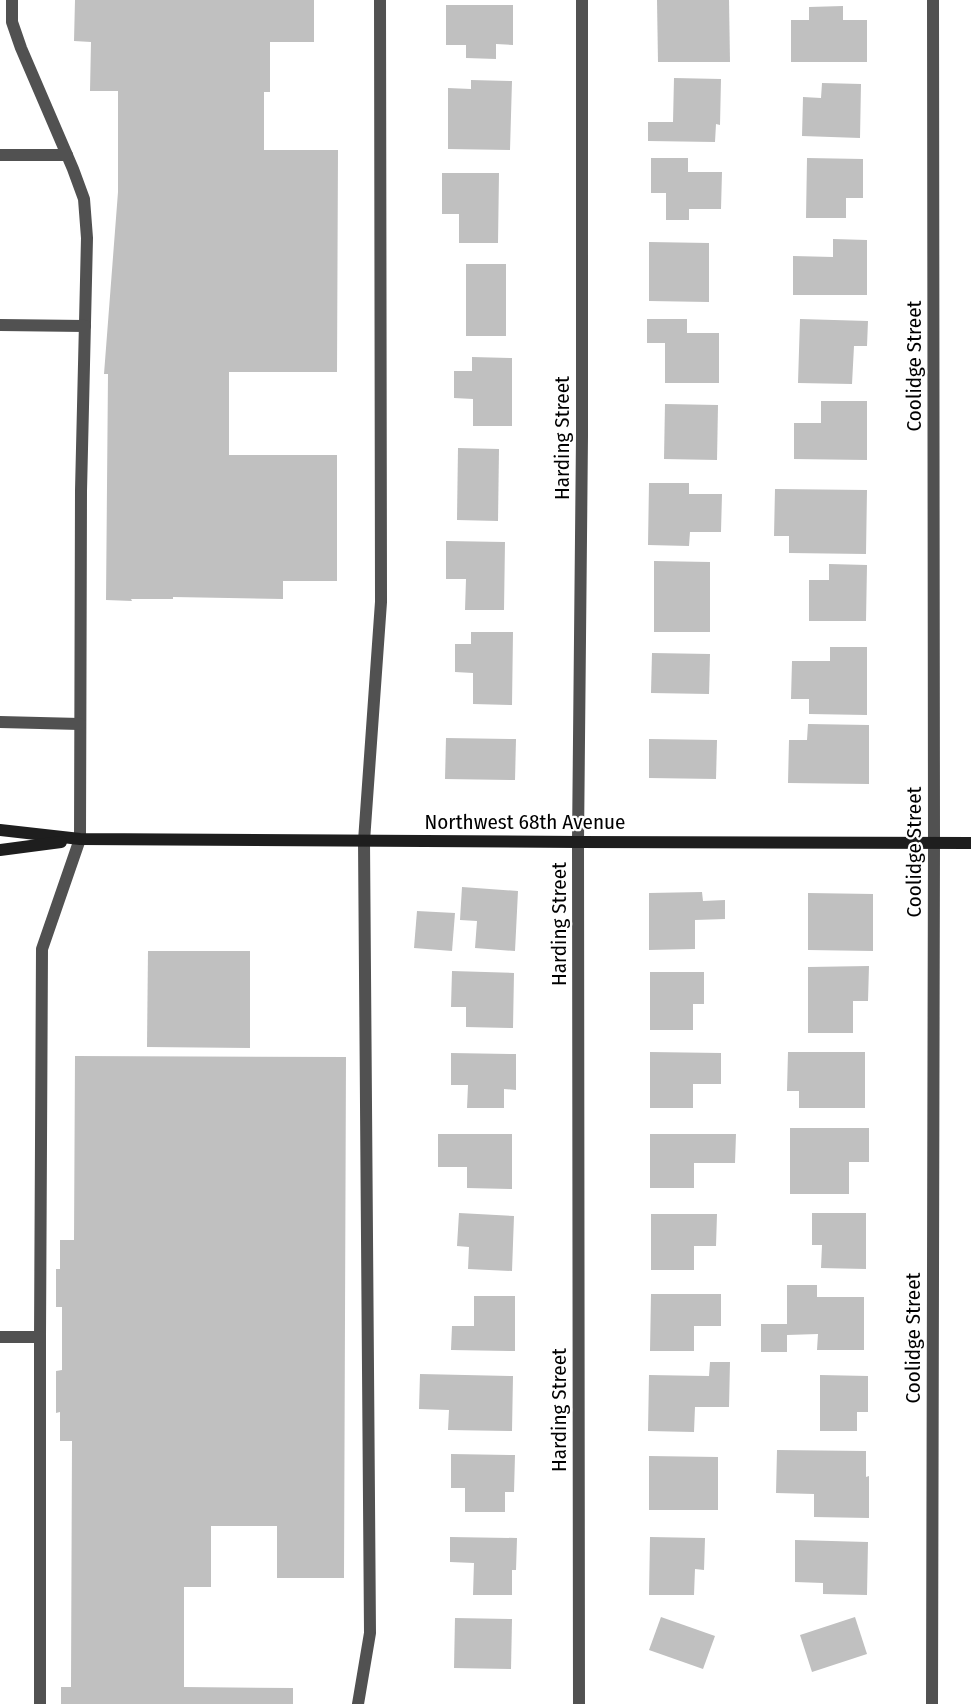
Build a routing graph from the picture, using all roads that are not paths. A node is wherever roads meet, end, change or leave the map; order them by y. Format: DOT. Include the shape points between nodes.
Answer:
graph roads {
  1 [pos="12,0"];
  2 [pos="380,0"];
  3 [pos="582,0"];
  4 [pos="933,0"];
  5 [pos="0,155"];
  6 [pos="67,155"];
  7 [pos="0,325"];
  8 [pos="84,326"];
  9 [pos="1,722"];
  10 [pos="80,724"];
  11 [pos="0,830"];
  12 [pos="80,839"];
  13 [pos="364,841"];
  14 [pos="578,842"];
  15 [pos="934,842"];
  16 [pos="971,843"];
  17 [pos="0,850"];
  18 [pos="0,1337"];
  19 [pos="40,1337"];
  20 [pos="40,1704"];
  21 [pos="358,1704"];
  22 [pos="579,1704"];
  23 [pos="932,1704"];
  1 -- 6 [label="street" via="12,22 21,48"];
  2 -- 13 [label="street" via="381,602"];
  3 -- 14 [label="street, Harding Street"];
  4 -- 15 [label="street, Coolidge Street"];
  5 -- 6 [label="street"];
  6 -- 8 [label="street" via="84,199"];
  7 -- 8 [label="street"];
  8 -- 10 [label="street"];
  9 -- 10 [label="street"];
  10 -- 12 [label="street"];
  11 -- 12 [label="street, Northwest 68th Avenue"];
  12 -- 13 [label="street, Northwest 68th Avenue"];
  12 -- 17 [label="street, Northwest 68th Avenue"];
  12 -- 19 [label="street" via="42,949"];
  13 -- 14 [label="street, Northwest 68th Avenue"];
  13 -- 21 [label="street" via="370,1632"];
  14 -- 15 [label="street, Northwest 68th Avenue"];
  14 -- 22 [label="street, Harding Street"];
  15 -- 16 [label="street, Northwest 68th Avenue"];
  15 -- 23 [label="street, Coolidge Street"];
  18 -- 19 [label="street"];
  19 -- 20 [label="street"];
}
